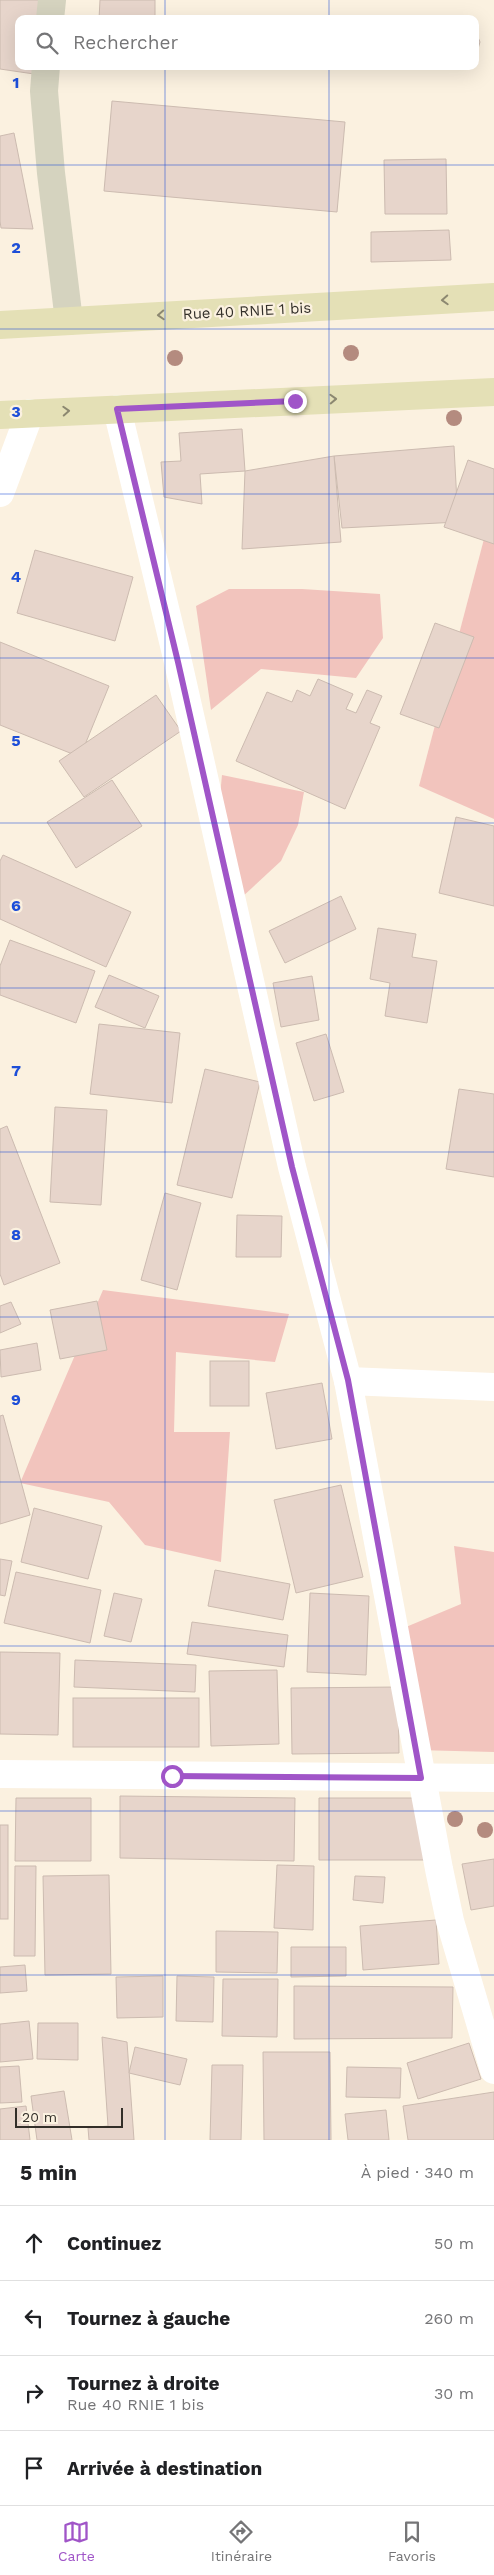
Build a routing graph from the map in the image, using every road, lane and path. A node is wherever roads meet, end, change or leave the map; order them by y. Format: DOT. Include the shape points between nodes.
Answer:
graph roads {
  1 [pos="52,0"];
  2 [pos="50,15"];
  3 [pos="46,70"];
  4 [pos="494,297"];
  5 [pos="69,321"];
  6 [pos="0,324"];
  7 [pos="494,392"];
  8 [pos="117,409"];
  9 [pos="30,413"];
  10 [pos="0,415"];
  11 [pos="0,493"];
  12 [pos="348,1380"];
  13 [pos="494,1388"];
  14 [pos="0,1774"];
  15 [pos="421,1778"];
  16 [pos="494,1778"];
  17 [pos="494,2070"];
  1 -- 2 [label="street"];
  3 -- 5 [label="street" via="44,91 51,173"];
  4 -- 5 [label="main road, Rue 40 RNIE 1 bis, one-way"];
  5 -- 6 [label="main road, Rue 40 RNIE 1 bis"];
  8 -- 7 [label="main road, one-way"];
  9 -- 8 [label="main road, one-way"];
  8 -- 12 [label="street" via="178,662 292,1167"];
  9 -- 10 [label="main road"];
  9 -- 11 [label="street"];
  12 -- 13 [label="street"];
  12 -- 15 [label="street"];
  14 -- 15 [label="street"];
  15 -- 16 [label="street"];
  15 -- 17 [label="street" via="450,1921"];
}
